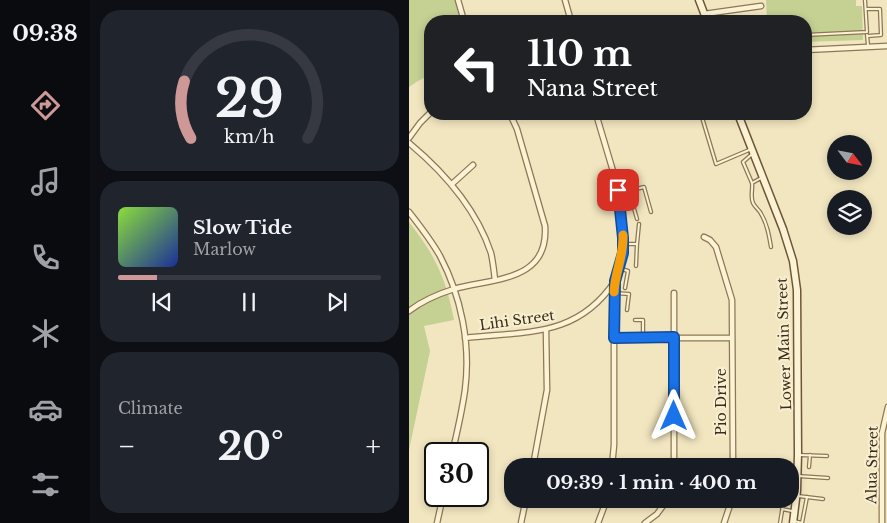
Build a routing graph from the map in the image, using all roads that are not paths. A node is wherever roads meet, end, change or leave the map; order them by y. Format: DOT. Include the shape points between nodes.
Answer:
graph roads {
  1 [pos="458,0"];
  2 [pos="565,0"];
  3 [pos="699,0"];
  4 [pos="865,0"];
  5 [pos="761,6"];
  6 [pos="866,9"];
  7 [pos="704,14"];
  8 [pos="462,15"];
  9 [pos="569,15"];
  10 [pos="867,34"];
  11 [pos="812,35"];
  12 [pos="887,46"];
  13 [pos="868,48"];
  14 [pos="812,50"];
  15 [pos="424,119"];
  16 [pos="513,120"];
  17 [pos="598,120"];
  18 [pos="703,120"];
  19 [pos="740,120"];
  20 [pos="409,138"];
  21 [pos="409,143"];
  22 [pos="752,151"];
  23 [pos="473,165"];
  24 [pos="762,178"];
  25 [pos="752,183"];
  26 [pos="452,184"];
  27 [pos="629,190"];
  28 [pos="619,194"];
  29 [pos="409,212"];
  30 [pos="651,212"];
  31 [pos="637,219"];
  32 [pos="639,224"];
  33 [pos="704,237"];
  34 [pos="623,244"];
  35 [pos="637,244"];
  36 [pos="771,247"];
  37 [pos="635,266"];
  38 [pos="619,268"];
  39 [pos="495,280"];
  40 [pos="615,281"];
  41 [pos="625,288"];
  42 [pos="454,289"];
  43 [pos="614,293"];
  44 [pos="674,293"];
  45 [pos="602,299"];
  46 [pos="614,303"];
  47 [pos="627,310"];
  48 [pos="409,311"];
  49 [pos="635,320"];
  50 [pos="546,329"];
  51 [pos="674,337"];
  52 [pos="465,338"];
  53 [pos="614,338"];
  54 [pos="643,338"];
  55 [pos="733,338"];
  56 [pos="887,407"];
  57 [pos="454,442"];
  58 [pos="798,454"];
  59 [pos="810,455"];
  60 [pos="827,456"];
  61 [pos="534,458"];
  62 [pos="612,458"];
  63 [pos="674,458"];
  64 [pos="733,458"];
  65 [pos="798,458"];
  66 [pos="809,467"];
  67 [pos="799,478"];
  68 [pos="828,478"];
  69 [pos="799,496"];
  70 [pos="807,497"];
  71 [pos="823,499"];
  72 [pos="441,507"];
  73 [pos="524,508"];
  74 [pos="604,508"];
  75 [pos="661,508"];
  76 [pos="729,508"];
  77 [pos="795,508"];
  78 [pos="782,509"];
  79 [pos="795,511"];
  80 [pos="793,522"];
  81 [pos="437,523"];
  82 [pos="521,523"];
  83 [pos="598,523"];
  84 [pos="645,523"];
  85 [pos="725,523"];
  86 [pos="780,523"];
  87 [pos="883,523"];
  1 -- 8 [label="street"];
  2 -- 9 [label="street"];
  3 -- 7 [label="street"];
  4 -- 6 [label="lane"];
  5 -- 7 [label="street"];
  6 -- 10 [label="lane"];
  6 -- 10 [label="lane" via="880,9 881,26 881,35"];
  10 -- 11 [label="lane"];
  10 -- 13 [label="lane"];
  12 -- 13 [label="street"];
  13 -- 14 [label="street"];
  15 -- 20 [label="street"];
  16 -- 39 [label="street" via="545,233 543,248 532,266 520,274"];
  17 -- 28 [label="street"];
  18 -- 22 [label="lane" via="716,164"];
  19 -- 22 [label="street, Lower Main Street"];
  21 -- 26 [label="street"];
  22 -- 24 [label="street, Lower Main Street"];
  22 -- 25 [label="lane" via="743,162"];
  23 -- 26 [label="street"];
  24 -- 25 [label="lane"];
  24 -- 58 [label="street, Lower Main Street" via="789,247 797,290"];
  25 -- 36 [label="lane" via="752,202 769,232"];
  26 -- 39 [label="street" via="483,232"];
  27 -- 28 [label="lane"];
  27 -- 30 [label="lane" via="644,187"];
  27 -- 31 [label="lane"];
  28 -- 34 [label="street"];
  29 -- 42 [label="street" via="439,255"];
  32 -- 35 [label="lane"];
  33 -- 55 [label="street, Pio Drive" via="716,247 730,290"];
  34 -- 35 [label="lane"];
  34 -- 38 [label="street"];
  35 -- 37 [label="lane"];
  38 -- 40 [label="street"];
  38 -- 41 [label="lane" via="628,271"];
  39 -- 42 [label="street"];
  40 -- 43 [label="street"];
  40 -- 45 [label="street, Lihi Street"];
  42 -- 48 [label="street"];
  42 -- 52 [label="street"];
  43 -- 46 [label="street"];
  43 -- 47 [label="lane" via="629,294"];
  44 -- 51 [label="street"];
  45 -- 46 [label="street"];
  45 -- 50 [label="street, Lihi Street" via="577,318"];
  46 -- 53 [label="street"];
  49 -- 54 [label="lane" via="643,320"];
  50 -- 52 [label="street, Lihi Street"];
  50 -- 61 [label="street" via="547,390"];
  51 -- 54 [label="street"];
  51 -- 55 [label="street"];
  51 -- 63 [label="street"];
  52 -- 57 [label="street" via="465,389"];
  53 -- 54 [label="street"];
  53 -- 62 [label="street"];
  55 -- 64 [label="street, Pio Drive"];
  56 -- 87 [label="street, Alua Street" via="883,433"];
  58 -- 59 [label="lane"];
  58 -- 65 [label="street, Lower Main Street"];
  59 -- 60 [label="lane"];
  59 -- 66 [label="lane"];
  67 -- 68 [label="lane"];
  69 -- 70 [label="lane"];
  70 -- 71 [label="lane"];
  70 -- 80 [label="lane" via="802,523"];
  72 -- 81 [label="street"];
  73 -- 82 [label="street"];
  74 -- 83 [label="street"];
  75 -- 84 [label="street"];
  76 -- 85 [label="street"];
  77 -- 79 [label="street, Lower Main Street"];
  78 -- 79 [label="lane"];
  78 -- 86 [label="lane"];
  79 -- 80 [label="street, Lower Main Street"];
}
